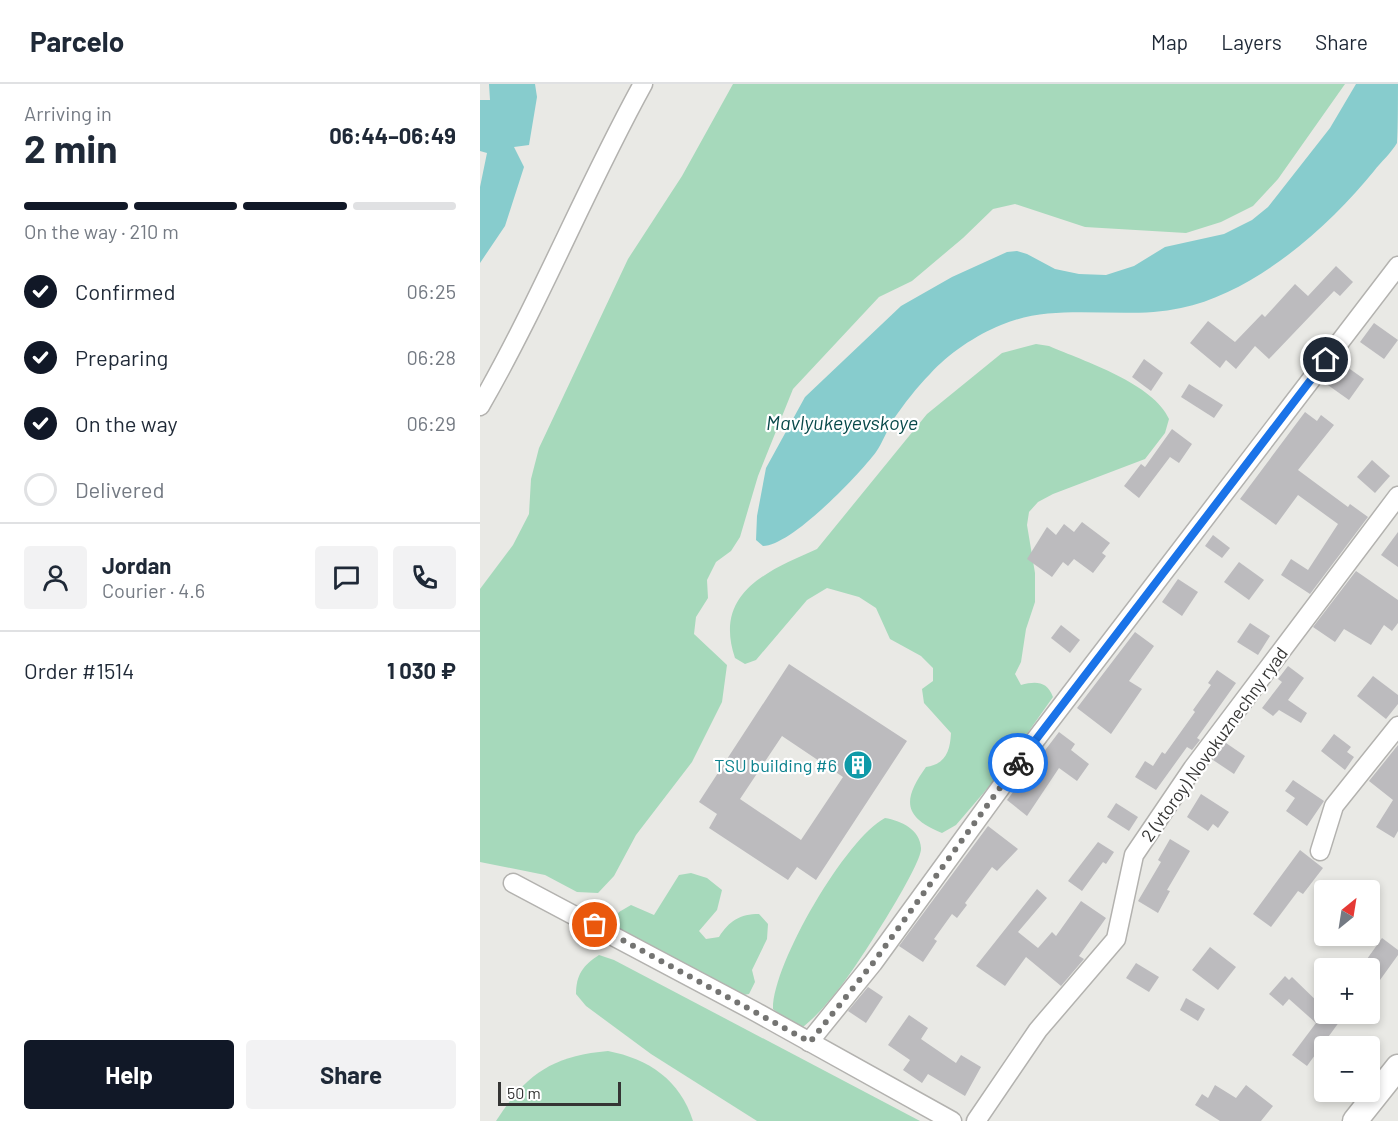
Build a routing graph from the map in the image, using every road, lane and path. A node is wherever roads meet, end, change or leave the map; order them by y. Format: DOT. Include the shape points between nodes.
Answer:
graph roads {
  1 [pos="643,84"];
  2 [pos="1398,266"];
  3 [pos="480,406"];
  4 [pos="1398,496"];
  5 [pos="1398,726"];
  6 [pos="1320,851"];
  7 [pos="513,883"];
  8 [pos="810,1042"];
  9 [pos="1398,1066"];
  10 [pos="952,1121"];
  11 [pos="976,1121"];
  12 [pos="1355,1121"];
  1 -- 3 [label="street"];
  2 -- 8 [label="street" via="1032,742 873,963"];
  4 -- 11 [label="street, 2 (vtoroy) Novokuznechny ryad" via="1193,768 1140,845 1134,855 1116,939 1038,1030"];
  5 -- 6 [label="street" via="1334,806"];
  7 -- 8 [label="street"];
  8 -- 10 [label="street"];
  9 -- 12 [label="main road"];
}
